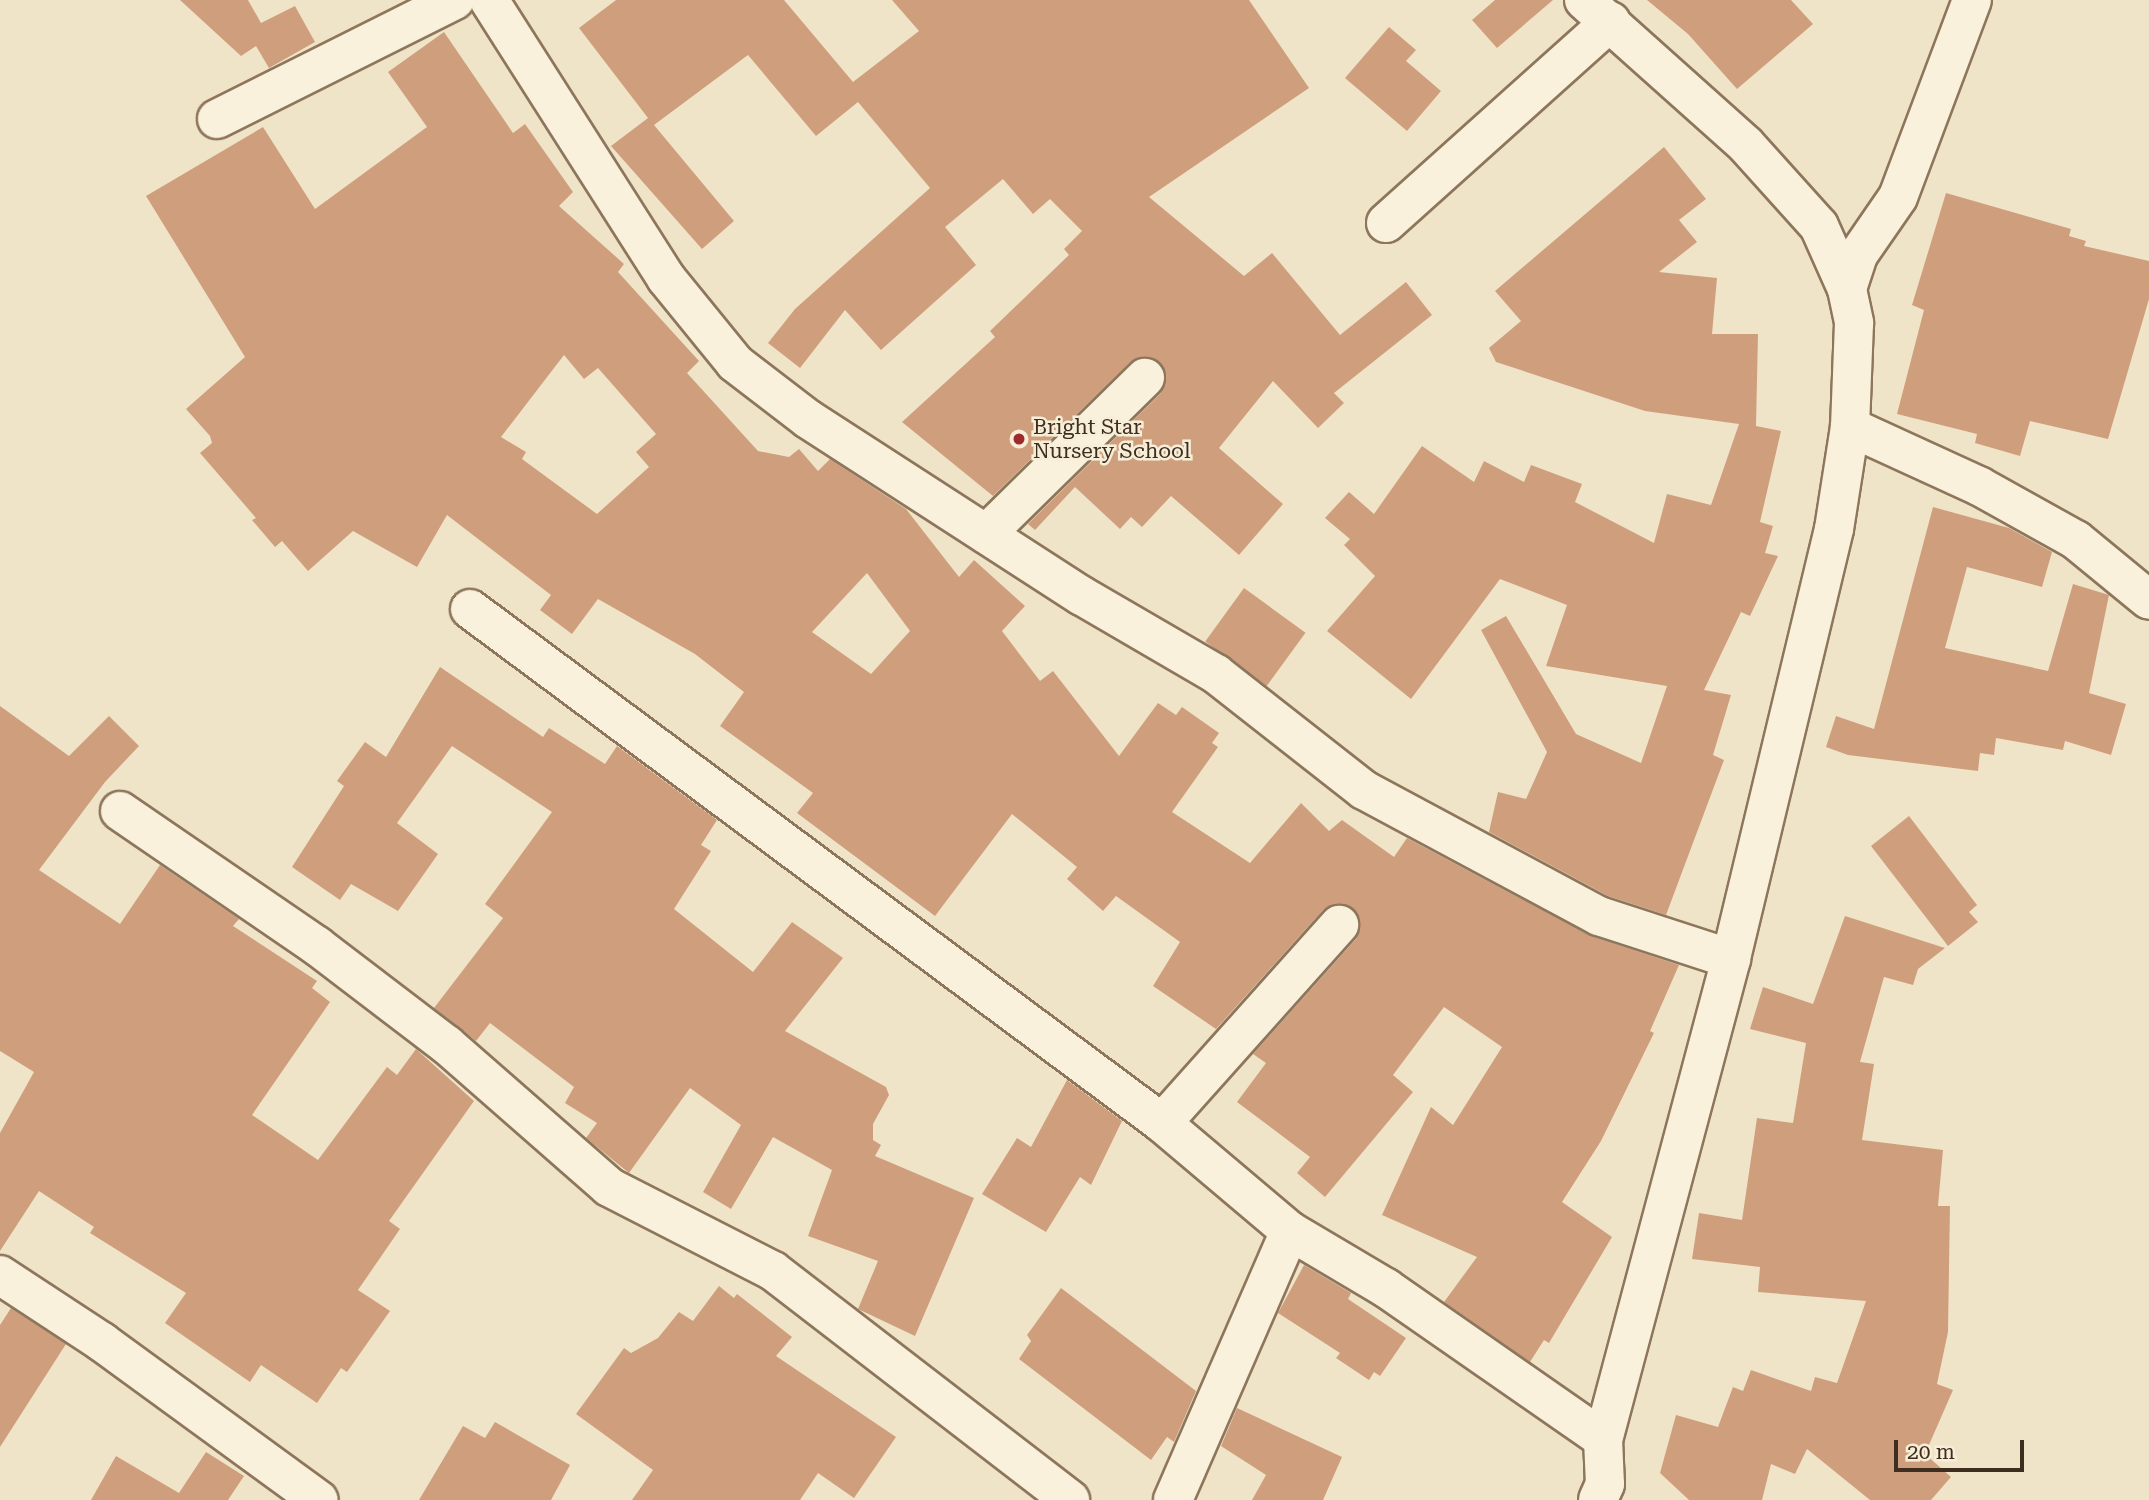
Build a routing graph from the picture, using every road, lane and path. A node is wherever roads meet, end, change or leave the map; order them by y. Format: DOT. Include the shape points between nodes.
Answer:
graph roads {
  1 [pos="455,0"];
  2 [pos="489,0"];
  3 [pos="1972,0"];
  4 [pos="1597,10"];
  5 [pos="217,119"];
  6 [pos="1386,223"];
  7 [pos="1847,289"];
  8 [pos="1145,378"];
  9 [pos="1850,427"];
  10 [pos="986,534"];
  11 [pos="2149,600"];
  12 [pos="470,609"];
  13 [pos="120,811"];
  14 [pos="1339,925"];
  15 [pos="1731,959"];
  16 [pos="1162,1123"];
  17 [pos="1290,1231"];
  18 [pos="0,1275"];
  19 [pos="1604,1440"];
  20 [pos="1604,1495"];
  21 [pos="319,1500"];
  22 [pos="1070,1500"];
  23 [pos="1173,1500"];
  1 -- 5 [label="street"];
  2 -- 10 [label="street" via="666,278 735,363 808,419"];
  3 -- 7 [label="street" via="1898,197 1858,255"];
  4 -- 6 [label="street"];
  4 -- 7 [label="street" via="1746,145 1819,226"];
  7 -- 9 [label="street" via="1854,323"];
  8 -- 10 [label="street"];
  9 -- 11 [label="street" via="1979,486 2076,540"];
  9 -- 15 [label="street" via="1834,529"];
  10 -- 15 [label="street" via="1216,674 1364,790 1599,916"];
  12 -- 16 [label="street"];
  13 -- 22 [label="street" via="317,946 447,1045 609,1187 773,1271"];
  14 -- 16 [label="street"];
  15 -- 19 [label="street"];
  16 -- 17 [label="street"];
  17 -- 19 [label="street" via="1386,1288"];
  17 -- 23 [label="street"];
  18 -- 21 [label="street" via="102,1342"];
  19 -- 20 [label="street"];
}
